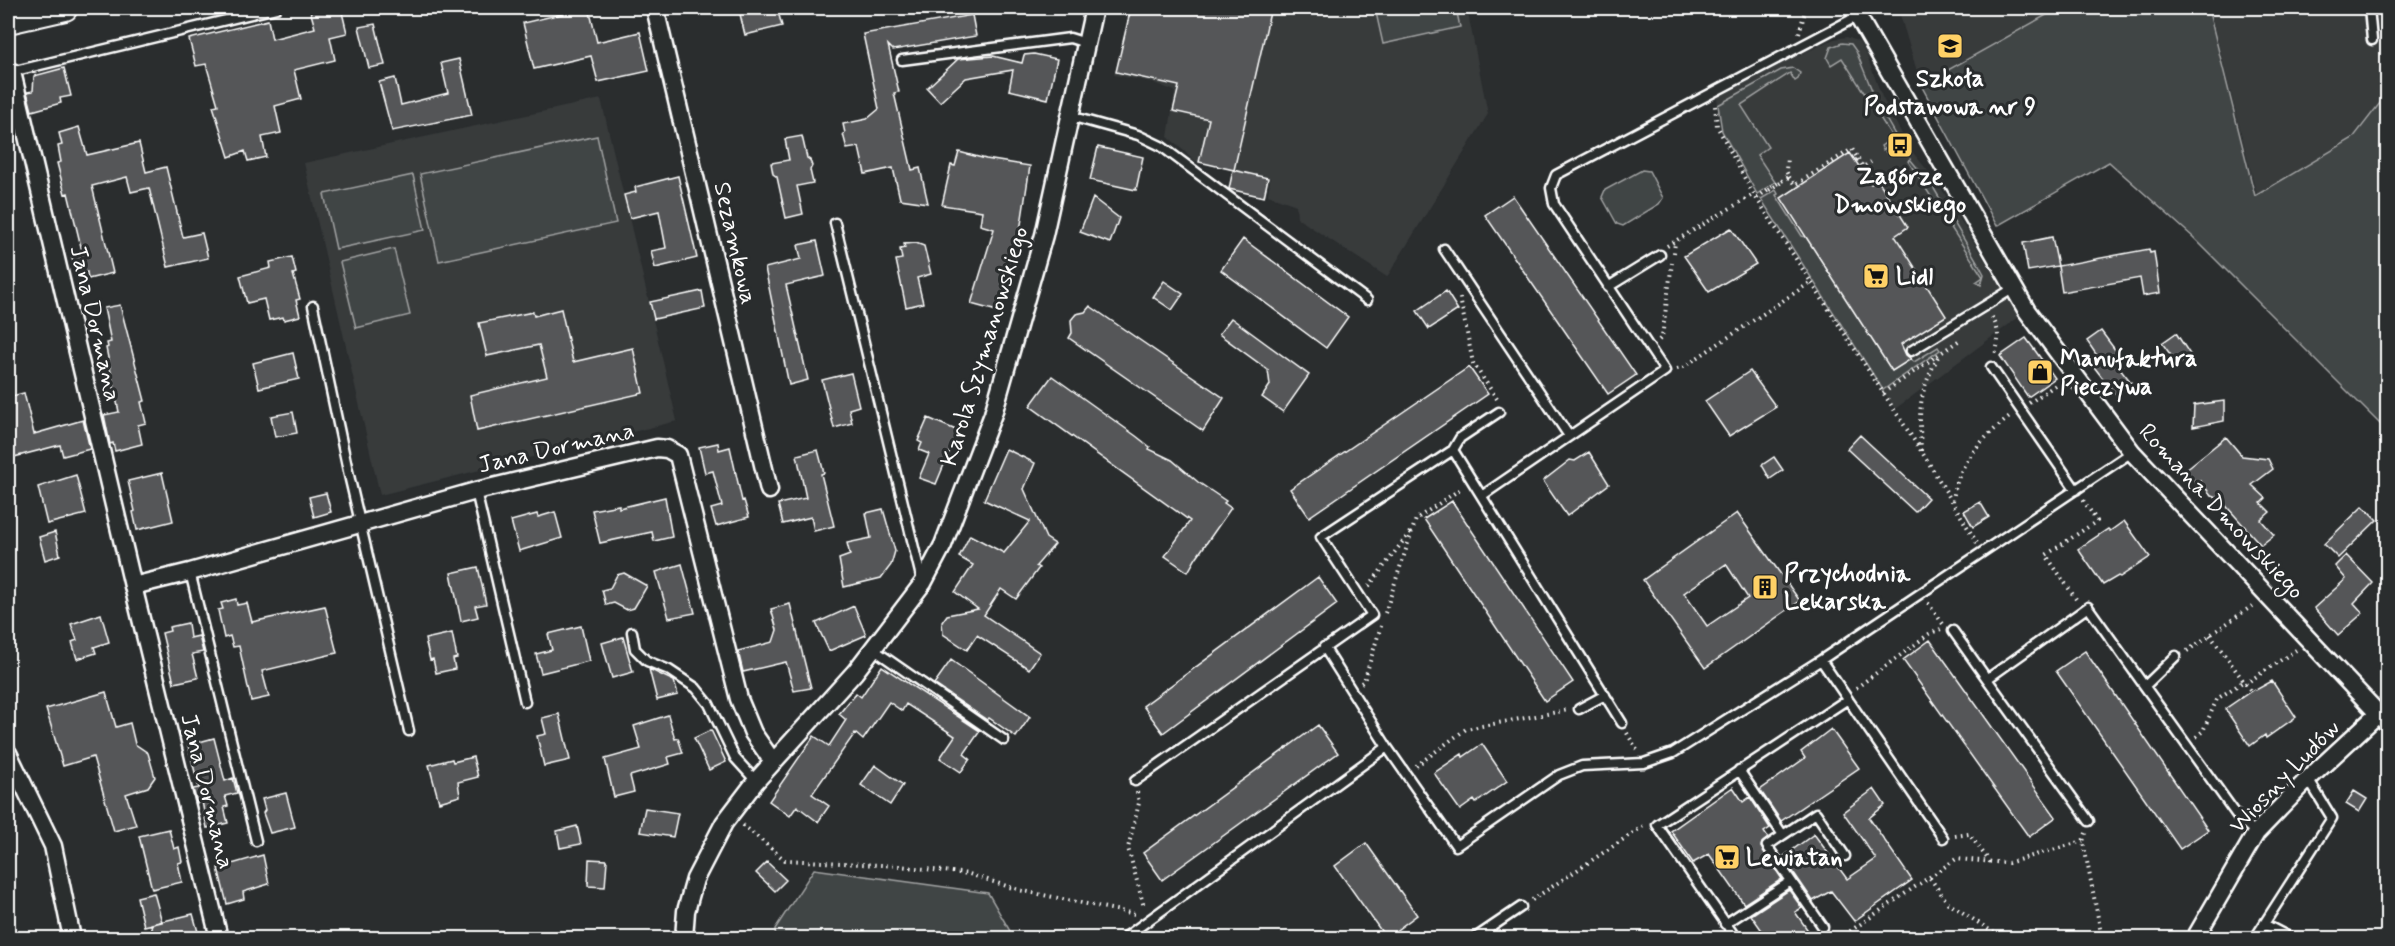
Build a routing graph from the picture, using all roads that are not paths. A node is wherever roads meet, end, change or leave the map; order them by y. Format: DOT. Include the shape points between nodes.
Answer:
graph roads {
  1 [pos="65,8"];
  2 [pos="276,8"];
  3 [pos="655,8"];
  4 [pos="1094,8"];
  5 [pos="2369,8"];
  6 [pos="1855,12"];
  7 [pos="8,21"];
  8 [pos="2372,40"];
  9 [pos="1086,43"];
  10 [pos="902,60"];
  11 [pos="10,73"];
  12 [pos="1070,116"];
  13 [pos="835,223"];
  14 [pos="1444,249"];
  15 [pos="1660,255"];
  16 [pos="1608,286"];
  17 [pos="2014,288"];
  18 [pos="1367,300"];
  19 [pos="313,306"];
  20 [pos="1911,351"];
  21 [pos="1991,367"];
  22 [pos="1499,412"];
  23 [pos="1569,436"];
  24 [pos="1453,450"];
  25 [pos="2132,452"];
  26 [pos="769,490"];
  27 [pos="2076,490"];
  28 [pos="476,491"];
  29 [pos="1483,495"];
  30 [pos="361,523"];
  31 [pos="190,572"];
  32 [pos="923,583"];
  33 [pos="133,586"];
  34 [pos="1953,631"];
  35 [pos="632,632"];
  36 [pos="1324,647"];
  37 [pos="873,649"];
  38 [pos="2176,656"];
  39 [pos="1821,660"];
  40 [pos="1987,679"];
  41 [pos="2145,686"];
  42 [pos="1605,695"];
  43 [pos="1847,697"];
  44 [pos="525,702"];
  45 [pos="1580,709"];
  46 [pos="2384,715"];
  47 [pos="1622,723"];
  48 [pos="409,731"];
  49 [pos="1004,740"];
  50 [pos="1387,747"];
  51 [pos="8,753"];
  52 [pos="772,762"];
  53 [pos="1739,770"];
  54 [pos="2308,779"];
  55 [pos="756,781"];
  56 [pos="1136,781"];
  57 [pos="2089,821"];
  58 [pos="2256,833"];
  59 [pos="1783,835"];
  60 [pos="1943,838"];
  61 [pos="256,841"];
  62 [pos="1845,856"];
  63 [pos="1791,881"];
  64 [pos="1521,907"];
  65 [pos="1725,924"];
  66 [pos="2264,924"];
  67 [pos="1823,927"];
  68 [pos="72,939"];
  69 [pos="219,939"];
  70 [pos="684,939"];
  71 [pos="1124,939"];
  72 [pos="1475,939"];
  73 [pos="1736,939"];
  74 [pos="2195,939"];
  75 [pos="2255,939"];
  76 [pos="2291,939"];
  1 -- 7 [label="main road"];
  2 -- 11 [label="lane"];
  3 -- 26 [label="street, Sezamkowa"];
  4 -- 9 [label="street, Karola Szymanowskiego"];
  5 -- 8 [label="lane"];
  6 -- 16 [label="lane" via="1795,49 1556,175 1551,188 1554,204"];
  6 -- 17 [label="street, Romana Dmowskiego"];
  9 -- 10 [label="lane" via="1070,38"];
  9 -- 12 [label="street, Karola Szymanowskiego"];
  11 -- 33 [label="street, Jana Dormana"];
  12 -- 18 [label="lane" via="1138,135 1161,146"];
  12 -- 32 [label="street, Karola Szymanowskiego" via="1044,235 993,414 943,545"];
  13 -- 32 [label="lane"];
  14 -- 23 [label="lane"];
  15 -- 16 [label="lane"];
  16 -- 23 [label="lane" via="1665,371"];
  17 -- 20 [label="lane"];
  17 -- 25 [label="street, Romana Dmowskiego" via="2046,340"];
  19 -- 30 [label="lane"];
  21 -- 27 [label="lane"];
  22 -- 24 [label="lane" via="1460,438"];
  23 -- 29 [label="lane"];
  24 -- 29 [label="lane"];
  24 -- 36 [label="lane" via="1321,537 1372,615"];
  25 -- 27 [label="lane"];
  25 -- 46 [label="street, Romana Dmowskiego"];
  27 -- 39 [label="lane"];
  28 -- 30 [label="street, Jana Dormana"];
  28 -- 44 [label="lane"];
  28 -- 52 [label="street, Jana Dormana" via="657,448 667,448 678,455 740,699 753,733"];
  29 -- 42 [label="lane"];
  30 -- 31 [label="street, Jana Dormana"];
  30 -- 48 [label="lane"];
  31 -- 33 [label="street, Jana Dormana"];
  31 -- 61 [label="lane"];
  32 -- 37 [label="street, Karola Szymanowskiego"];
  33 -- 69 [label="street, Jana Dormana"];
  34 -- 40 [label="lane"];
  35 -- 55 [label="lane" via="635,649 647,661 696,688 709,704 735,758"];
  36 -- 50 [label="lane"];
  36 -- 56 [label="lane"];
  37 -- 49 [label="lane"];
  37 -- 52 [label="street, Karola Szymanowskiego"];
  38 -- 41 [label="lane"];
  39 -- 43 [label="lane"];
  39 -- 50 [label="lane" via="1665,757 1644,763 1582,766 1559,775 1456,846"];
  40 -- 41 [label="lane" via="2088,607"];
  40 -- 57 [label="lane"];
  41 -- 58 [label="lane" via="2238,817"];
  42 -- 45 [label="lane"];
  42 -- 47 [label="lane"];
  43 -- 53 [label="lane"];
  43 -- 60 [label="lane"];
  46 -- 54 [label="street, Wiosny Ludów"];
  50 -- 71 [label="lane"];
  51 -- 68 [label="street" via="53,846"];
  52 -- 55 [label="street, Karola Szymanowskiego"];
  53 -- 59 [label="lane"];
  53 -- 65 [label="lane" via="1656,825"];
  54 -- 58 [label="street, Wiosny Ludów"];
  54 -- 66 [label="lane" via="2332,818"];
  55 -- 70 [label="street, Karola Szymanowskiego" via="730,814 695,879 686,911"];
  58 -- 74 [label="street, Wiosny Ludów"];
  59 -- 62 [label="lane" via="1816,813"];
  59 -- 63 [label="lane" via="1767,846"];
  63 -- 65 [label="lane"];
  63 -- 67 [label="lane"];
  64 -- 72 [label="lane"];
  65 -- 73 [label="lane"];
  66 -- 75 [label="lane"];
  66 -- 76 [label="lane"];
}
